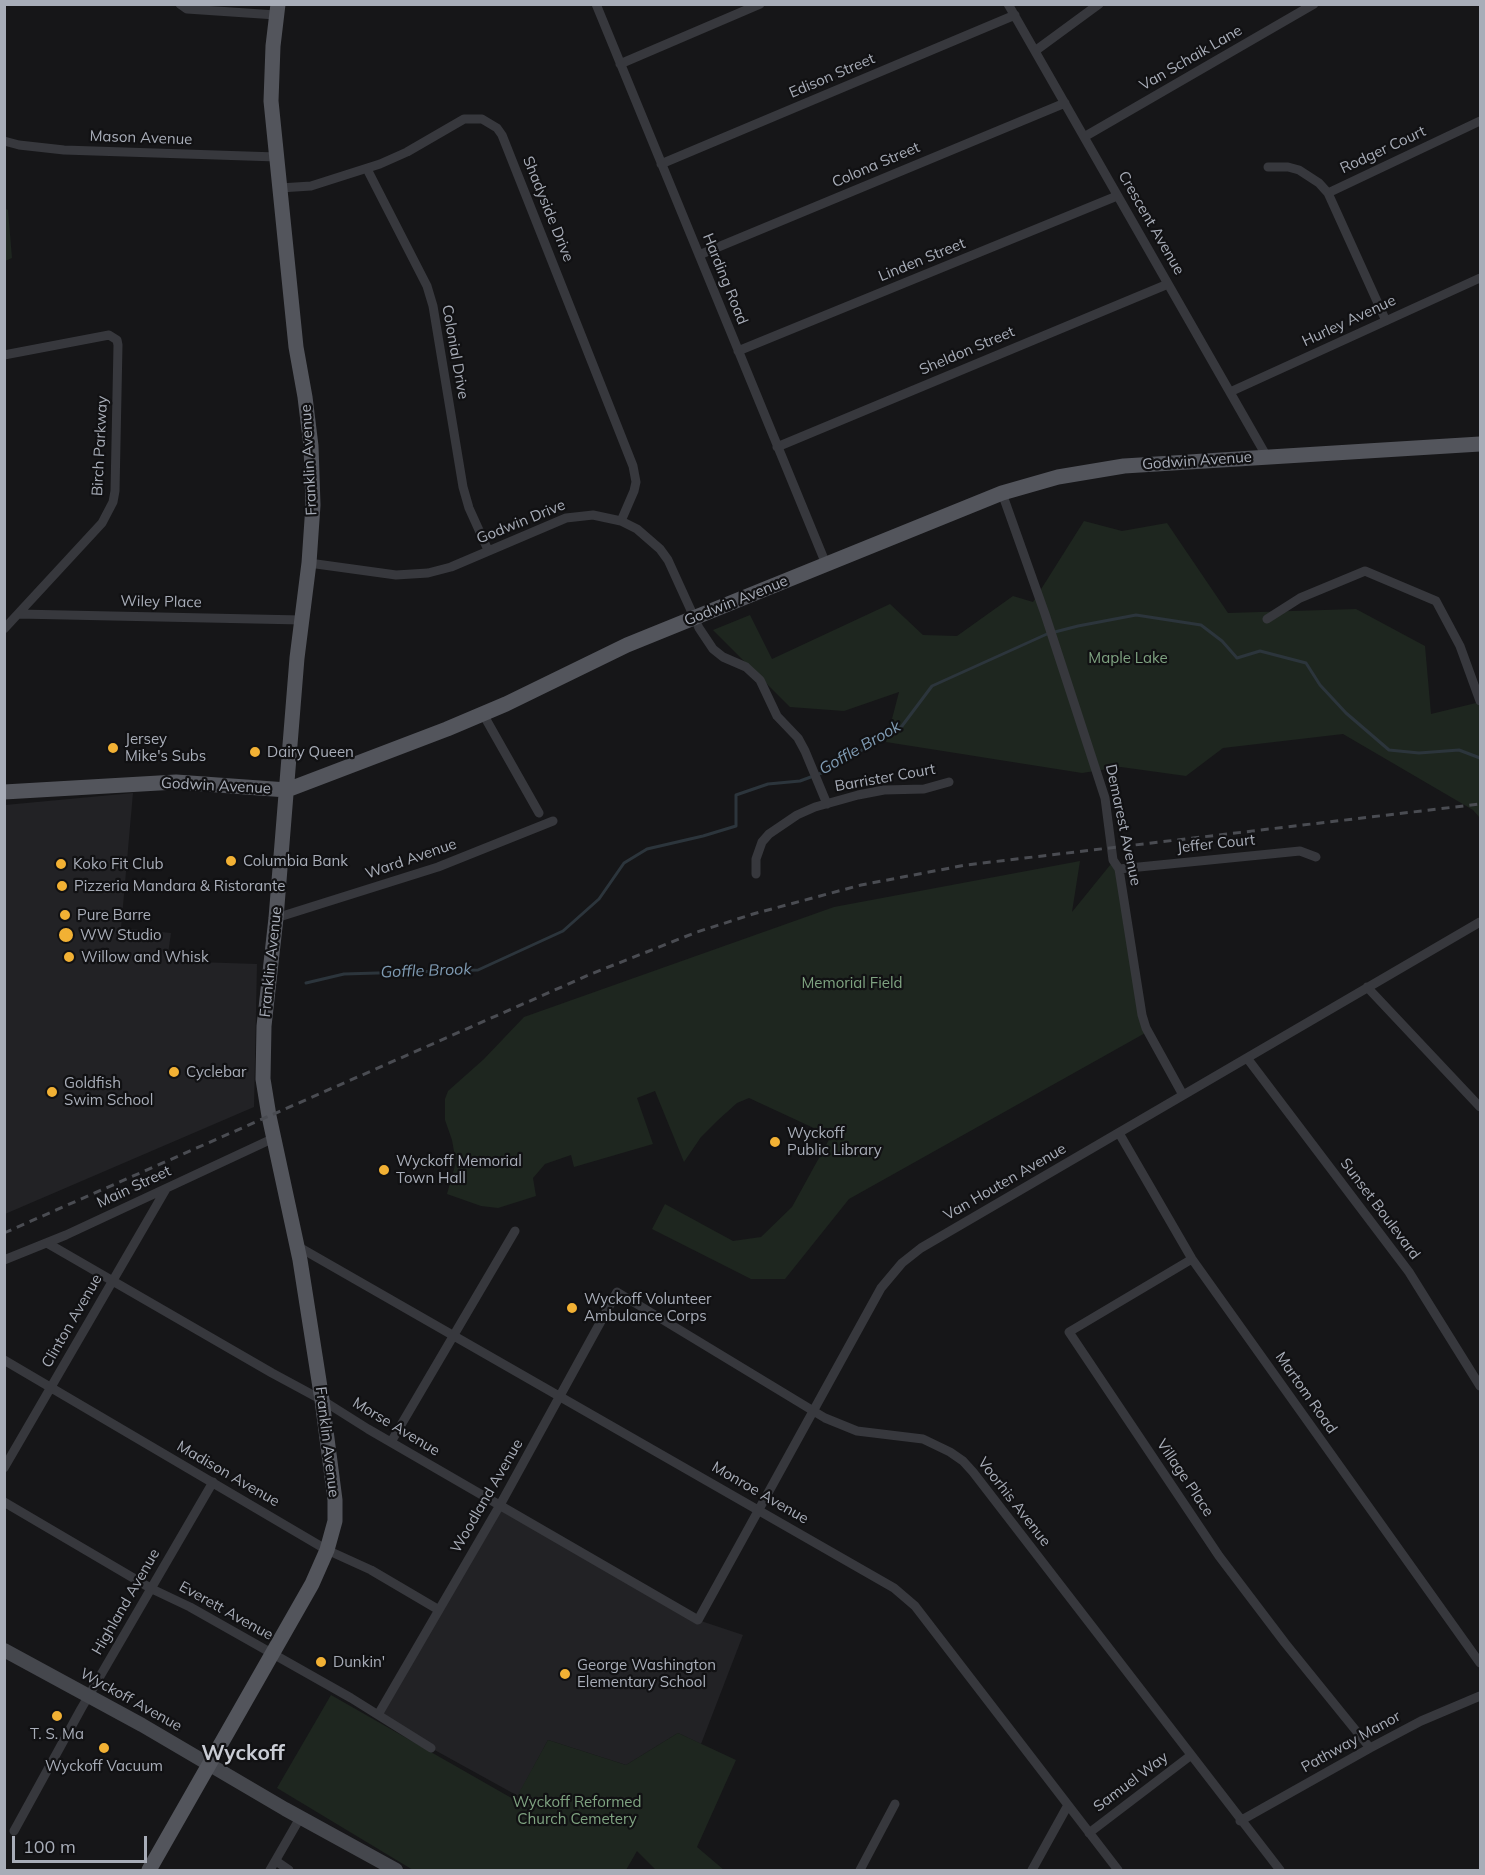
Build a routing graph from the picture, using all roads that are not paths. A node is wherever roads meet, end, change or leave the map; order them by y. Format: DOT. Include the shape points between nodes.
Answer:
graph roads {
  1 [pos="180,4"];
  2 [pos="596,4"];
  3 [pos="760,4"];
  4 [pos="1008,4"];
  5 [pos="1099,4"];
  6 [pos="1314,4"];
  7 [pos="277,10"];
  8 [pos="1014,15"];
  9 [pos="1035,51"];
  10 [pos="620,64"];
  11 [pos="1065,103"];
  12 [pos="1480,121"];
  13 [pos="1084,137"];
  14 [pos="4,141"];
  15 [pos="277,157"];
  16 [pos="661,164"];
  17 [pos="1268,167"];
  18 [pos="367,169"];
  19 [pos="280,188"];
  20 [pos="1328,193"];
  21 [pos="1118,196"];
  22 [pos="699,255"];
  23 [pos="1480,278"];
  24 [pos="1168,284"];
  25 [pos="1386,321"];
  26 [pos="738,351"];
  27 [pos="4,355"];
  28 [pos="1230,392"];
  29 [pos="1480,444"];
  30 [pos="777,447"];
  31 [pos="1267,457"];
  32 [pos="1002,493"];
  33 [pos="621,521"];
  34 [pos="488,550"];
  35 [pos="309,563"];
  36 [pos="826,564"];
  37 [pos="18,614"];
  38 [pos="696,617"];
  39 [pos="302,620"];
  40 [pos="1267,620"];
  41 [pos="4,629"];
  42 [pos="1480,701"];
  43 [pos="483,714"];
  44 [pos="949,782"];
  45 [pos="287,790"];
  46 [pos="4,792"];
  47 [pos="827,804"];
  48 [pos="539,813"];
  49 [pos="554,821"];
  50 [pos="1316,857"];
  51 [pos="1119,870"];
  52 [pos="756,874"];
  53 [pos="276,918"];
  54 [pos="1480,922"];
  55 [pos="1367,987"];
  56 [pos="1247,1058"];
  57 [pos="1183,1095"];
  58 [pos="1480,1107"];
  59 [pos="1119,1133"];
  60 [pos="274,1138"];
  61 [pos="166,1189"];
  62 [pos="515,1232"];
  63 [pos="47,1243"];
  64 [pos="297,1246"];
  65 [pos="1192,1259"];
  66 [pos="4,1260"];
  67 [pos="112,1281"];
  68 [pos="617,1292"];
  69 [pos="455,1336"];
  70 [pos="4,1360"];
  71 [pos="1480,1386"];
  72 [pos="51,1387"];
  73 [pos="561,1397"];
  74 [pos="322,1400"];
  75 [pos="813,1410"];
  76 [pos="391,1442"];
  77 [pos="4,1467"];
  78 [pos="213,1482"];
  79 [pos="4,1502"];
  80 [pos="500,1505"];
  81 [pos="759,1509"];
  82 [pos="327,1550"];
  83 [pos="152,1589"];
  84 [pos="439,1610"];
  85 [pos="698,1620"];
  86 [pos="4,1650"];
  87 [pos="273,1654"];
  88 [pos="1480,1663"];
  89 [pos="88,1696"];
  90 [pos="1480,1696"];
  91 [pos="379,1713"];
  92 [pos="431,1748"];
  93 [pos="1370,1748"];
  94 [pos="1191,1756"];
  95 [pos="211,1765"];
  96 [pos="895,1804"];
  97 [pos="1068,1805"];
  98 [pos="300,1818"];
  99 [pos="1240,1821"];
  100 [pos="14,1831"];
  101 [pos="1089,1833"];
  102 [pos="276,1861"];
  103 [pos="149,1870"];
  104 [pos="270,1870"];
  105 [pos="289,1870"];
  106 [pos="396,1870"];
  107 [pos="860,1870"];
  108 [pos="1032,1870"];
  109 [pos="1118,1870"];
  110 [pos="1280,1870"];
  1 -- 7 [label="street" via="187,9"];
  2 -- 10 [label="street, Harding Road"];
  3 -- 10 [label="street"];
  4 -- 8 [label="street, Crescent Avenue"];
  5 -- 9 [label="street"];
  6 -- 13 [label="street, Van Schaik Lane"];
  7 -- 15 [label="main road, Franklin Avenue" via="271,73"];
  8 -- 9 [label="street, Crescent Avenue"];
  8 -- 16 [label="street, Edison Street"];
  9 -- 11 [label="street, Crescent Avenue"];
  10 -- 16 [label="street, Harding Road"];
  11 -- 13 [label="street, Crescent Avenue"];
  11 -- 22 [label="street, Colona Street"];
  12 -- 20 [label="street, Rodger Court"];
  13 -- 21 [label="street, Crescent Avenue"];
  14 -- 15 [label="street, Mason Avenue" via="64,150"];
  15 -- 19 [label="main road, Franklin Avenue"];
  16 -- 22 [label="street, Harding Road"];
  17 -- 20 [label="street" via="1299,170"];
  18 -- 19 [label="street, Shadyside Drive" via="311,186"];
  18 -- 33 [label="street, Shadyside Drive" via="407,152 464,119 482,119 497,128 633,466 636,482"];
  18 -- 34 [label="street, Colonial Drive" via="427,286 463,488"];
  19 -- 35 [label="main road, Franklin Avenue" via="296,347 311,446 313,505"];
  20 -- 25 [label="street"];
  21 -- 24 [label="street, Crescent Avenue"];
  21 -- 26 [label="street, Linden Street"];
  22 -- 26 [label="street, Harding Road"];
  23 -- 25 [label="street, Hurley Avenue"];
  24 -- 28 [label="street, Crescent Avenue"];
  24 -- 30 [label="street, Sheldon Street"];
  25 -- 28 [label="street, Hurley Avenue"];
  26 -- 30 [label="street, Harding Road"];
  27 -- 37 [label="street, Birch Parkway" via="109,335 118,345 113,502 102,523"];
  28 -- 31 [label="street, Crescent Avenue"];
  29 -- 31 [label="main road, Godwin Avenue"];
  30 -- 36 [label="street, Harding Road"];
  31 -- 32 [label="main road, Godwin Avenue" via="1095,470"];
  32 -- 36 [label="main road, Godwin Avenue"];
  32 -- 51 [label="street, Demarest Avenue" via="1093,757 1105,798 1113,860"];
  33 -- 34 [label="street, Godwin Drive" via="593,515 566,518"];
  33 -- 38 [label="street, Godwin Drive" via="660,549"];
  34 -- 35 [label="street, Godwin Drive" via="428,573 396,575"];
  35 -- 39 [label="main road, Franklin Avenue"];
  36 -- 38 [label="main road, Godwin Avenue"];
  37 -- 39 [label="street, Wiley Place"];
  37 -- 41 [label="street, Birch Parkway"];
  38 -- 43 [label="main road, Godwin Avenue" via="627,645"];
  38 -- 47 [label="street, Godwin Drive" via="713,650 746,667 760,680 777,716 806,751"];
  39 -- 45 [label="main road, Franklin Avenue"];
  40 -- 42 [label="street" via="1300,598 1365,571 1437,601 1460,645"];
  43 -- 45 [label="main road, Godwin Avenue"];
  43 -- 48 [label="street"];
  44 -- 47 [label="street, Barrister Court" via="924,789 884,790"];
  45 -- 46 [label="main road, Godwin Avenue" via="176,782"];
  45 -- 53 [label="main road, Franklin Avenue"];
  47 -- 52 [label="street, Barrister Court" via="797,815 769,834 759,850"];
  49 -- 53 [label="street, Ward Avenue" via="438,867"];
  50 -- 51 [label="street, Jeffer Court" via="1300,851"];
  51 -- 57 [label="street, Demarest Avenue" via="1142,1016"];
  53 -- 60 [label="main road, Franklin Avenue" via="262,1062"];
  54 -- 55 [label="street, Van Houten Avenue"];
  55 -- 56 [label="street, Van Houten Avenue"];
  55 -- 58 [label="street"];
  56 -- 57 [label="street, Van Houten Avenue"];
  56 -- 71 [label="street, Sunset Boulevard" via="1409,1272"];
  57 -- 59 [label="street, Van Houten Avenue"];
  59 -- 65 [label="street, Martom Road"];
  59 -- 75 [label="street, Van Houten Avenue" via="921,1248 902,1263 881,1288"];
  60 -- 61 [label="street, Main Street"];
  60 -- 64 [label="main road, Franklin Avenue"];
  61 -- 63 [label="street, Main Street"];
  61 -- 67 [label="street, Clinton Avenue"];
  62 -- 69 [label="street"];
  63 -- 66 [label="street, Main Street"];
  63 -- 67 [label="street, Morse Avenue"];
  64 -- 69 [label="street, Monroe Avenue"];
  64 -- 74 [label="main road, Franklin Avenue"];
  65 -- 88 [label="street, Martom Road"];
  65 -- 93 [label="street, Village Place" via="1069,1332 1219,1556"];
  67 -- 72 [label="street, Clinton Avenue"];
  67 -- 74 [label="street, Morse Avenue"];
  68 -- 73 [label="street, Woodland Avenue"];
  68 -- 75 [label="street, Voorhis Avenue"];
  69 -- 73 [label="street, Monroe Avenue"];
  69 -- 76 [label="street"];
  70 -- 72 [label="street, Madison Avenue"];
  72 -- 77 [label="street, Clinton Avenue"];
  72 -- 78 [label="street, Madison Avenue"];
  73 -- 80 [label="street, Woodland Avenue"];
  73 -- 81 [label="street, Monroe Avenue"];
  74 -- 76 [label="street, Morse Avenue"];
  74 -- 82 [label="main road, Franklin Avenue" via="336,1512"];
  75 -- 81 [label="street, Van Houten Avenue"];
  75 -- 94 [label="street, Voorhis Avenue" via="857,1431 923,1439 963,1461"];
  76 -- 80 [label="street, Morse Avenue"];
  78 -- 82 [label="street, Madison Avenue"];
  78 -- 83 [label="street, Highland Avenue"];
  79 -- 83 [label="street, Everett Avenue"];
  80 -- 84 [label="street, Woodland Avenue"];
  80 -- 85 [label="street, Morse Avenue"];
  81 -- 85 [label="street, Van Houten Avenue"];
  81 -- 97 [label="street, Monroe Avenue" via="888,1584 915,1606"];
  82 -- 84 [label="street, Madison Avenue" via="371,1570"];
  82 -- 87 [label="main road, Franklin Avenue"];
  83 -- 87 [label="street, Everett Avenue"];
  83 -- 89 [label="street, Highland Avenue"];
  84 -- 91 [label="street, Woodland Avenue"];
  86 -- 89 [label="main road, Wyckoff Avenue"];
  87 -- 91 [label="street, Everett Avenue"];
  87 -- 95 [label="main road, Franklin Avenue"];
  89 -- 95 [label="main road, Wyckoff Avenue"];
  89 -- 100 [label="street, Highland Avenue"];
  90 -- 93 [label="street, Pathway Manor"];
  91 -- 92 [label="street, Everett Avenue"];
  93 -- 99 [label="street, Pathway Manor"];
  94 -- 99 [label="street, Voorhis Avenue"];
  94 -- 101 [label="street, Samuel Way"];
  95 -- 98 [label="main road, Wyckoff Avenue"];
  95 -- 103 [label="main road, Franklin Avenue"];
  96 -- 107 [label="street"];
  97 -- 101 [label="street, Monroe Avenue"];
  97 -- 108 [label="street"];
  98 -- 102 [label="street"];
  98 -- 106 [label="main road, Wyckoff Avenue"];
  99 -- 110 [label="street, Voorhis Avenue"];
  101 -- 109 [label="street, Monroe Avenue"];
  102 -- 104 [label="street"];
  102 -- 105 [label="street"];
}
